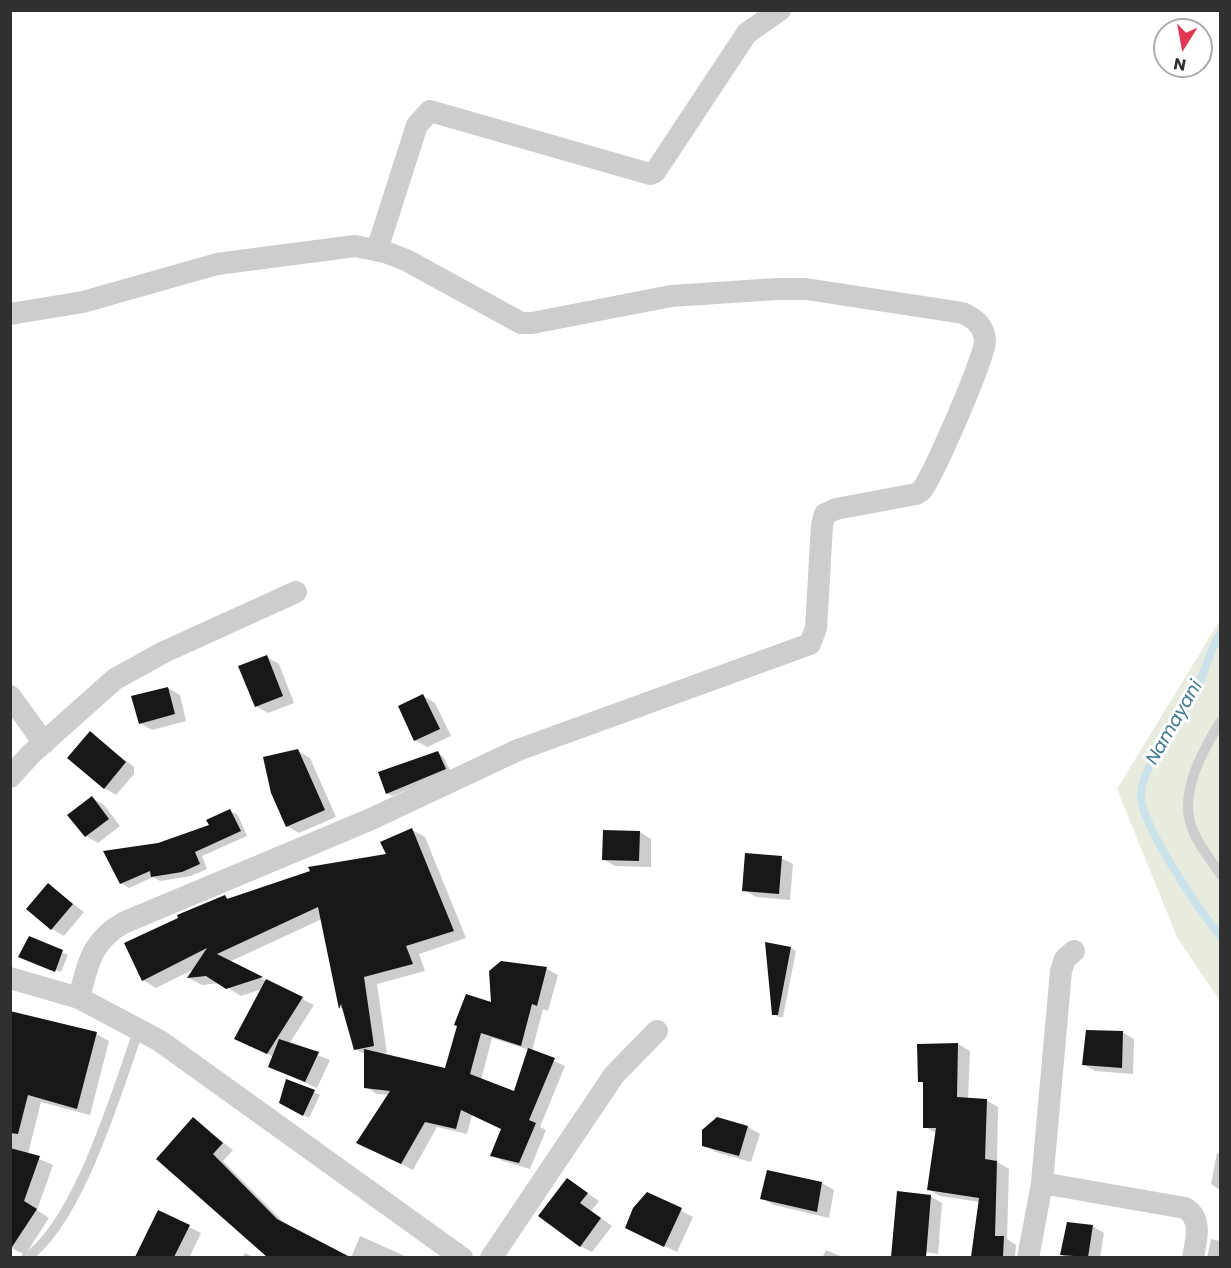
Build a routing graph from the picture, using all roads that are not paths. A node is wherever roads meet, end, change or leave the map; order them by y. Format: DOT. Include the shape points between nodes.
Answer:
graph roads {
  1 [pos="780,10"];
  2 [pos="377,250"];
  3 [pos="10,314"];
  4 [pos="296,592"];
  5 [pos="10,696"];
  6 [pos="1221,722"];
  7 [pos="44,743"];
  8 [pos="10,777"];
  9 [pos="1221,874"];
  10 [pos="1074,951"];
  11 [pos="10,978"];
  12 [pos="79,998"];
  13 [pos="139,1029"];
  14 [pos="657,1031"];
  15 [pos="1042,1183"];
  16 [pos="26,1257"];
  17 [pos="462,1257"];
  18 [pos="491,1257"];
  19 [pos="1028,1257"];
  20 [pos="1193,1257"];
  1 -- 2 [label="street" via="747,33 650,174 430,111 417,125"];
  2 -- 3 [label="street" via="355,246 217,264 83,302"];
  2 -- 12 [label="street" via="427,271 521,323 671,296 806,289 963,313 982,328 985,347 922,490 825,514 816,627 810,644 518,750 369,820 123,923 99,942"];
  4 -- 7 [label="street" via="164,652 115,679"];
  5 -- 7 [label="street"];
  6 -- 9 [label="lane" via="1203,754 1188,794 1188,808 1190,823"];
  7 -- 8 [label="street"];
  10 -- 15 [label="street" via="1065,959 1061,971"];
  11 -- 12 [label="street"];
  12 -- 13 [label="street"];
  13 -- 16 [label="lane" via="90,1160 43,1243"];
  13 -- 17 [label="street"];
  14 -- 18 [label="street" via="614,1075"];
  15 -- 19 [label="street"];
  15 -- 20 [label="street" via="1185,1208 1196,1220"];
}
